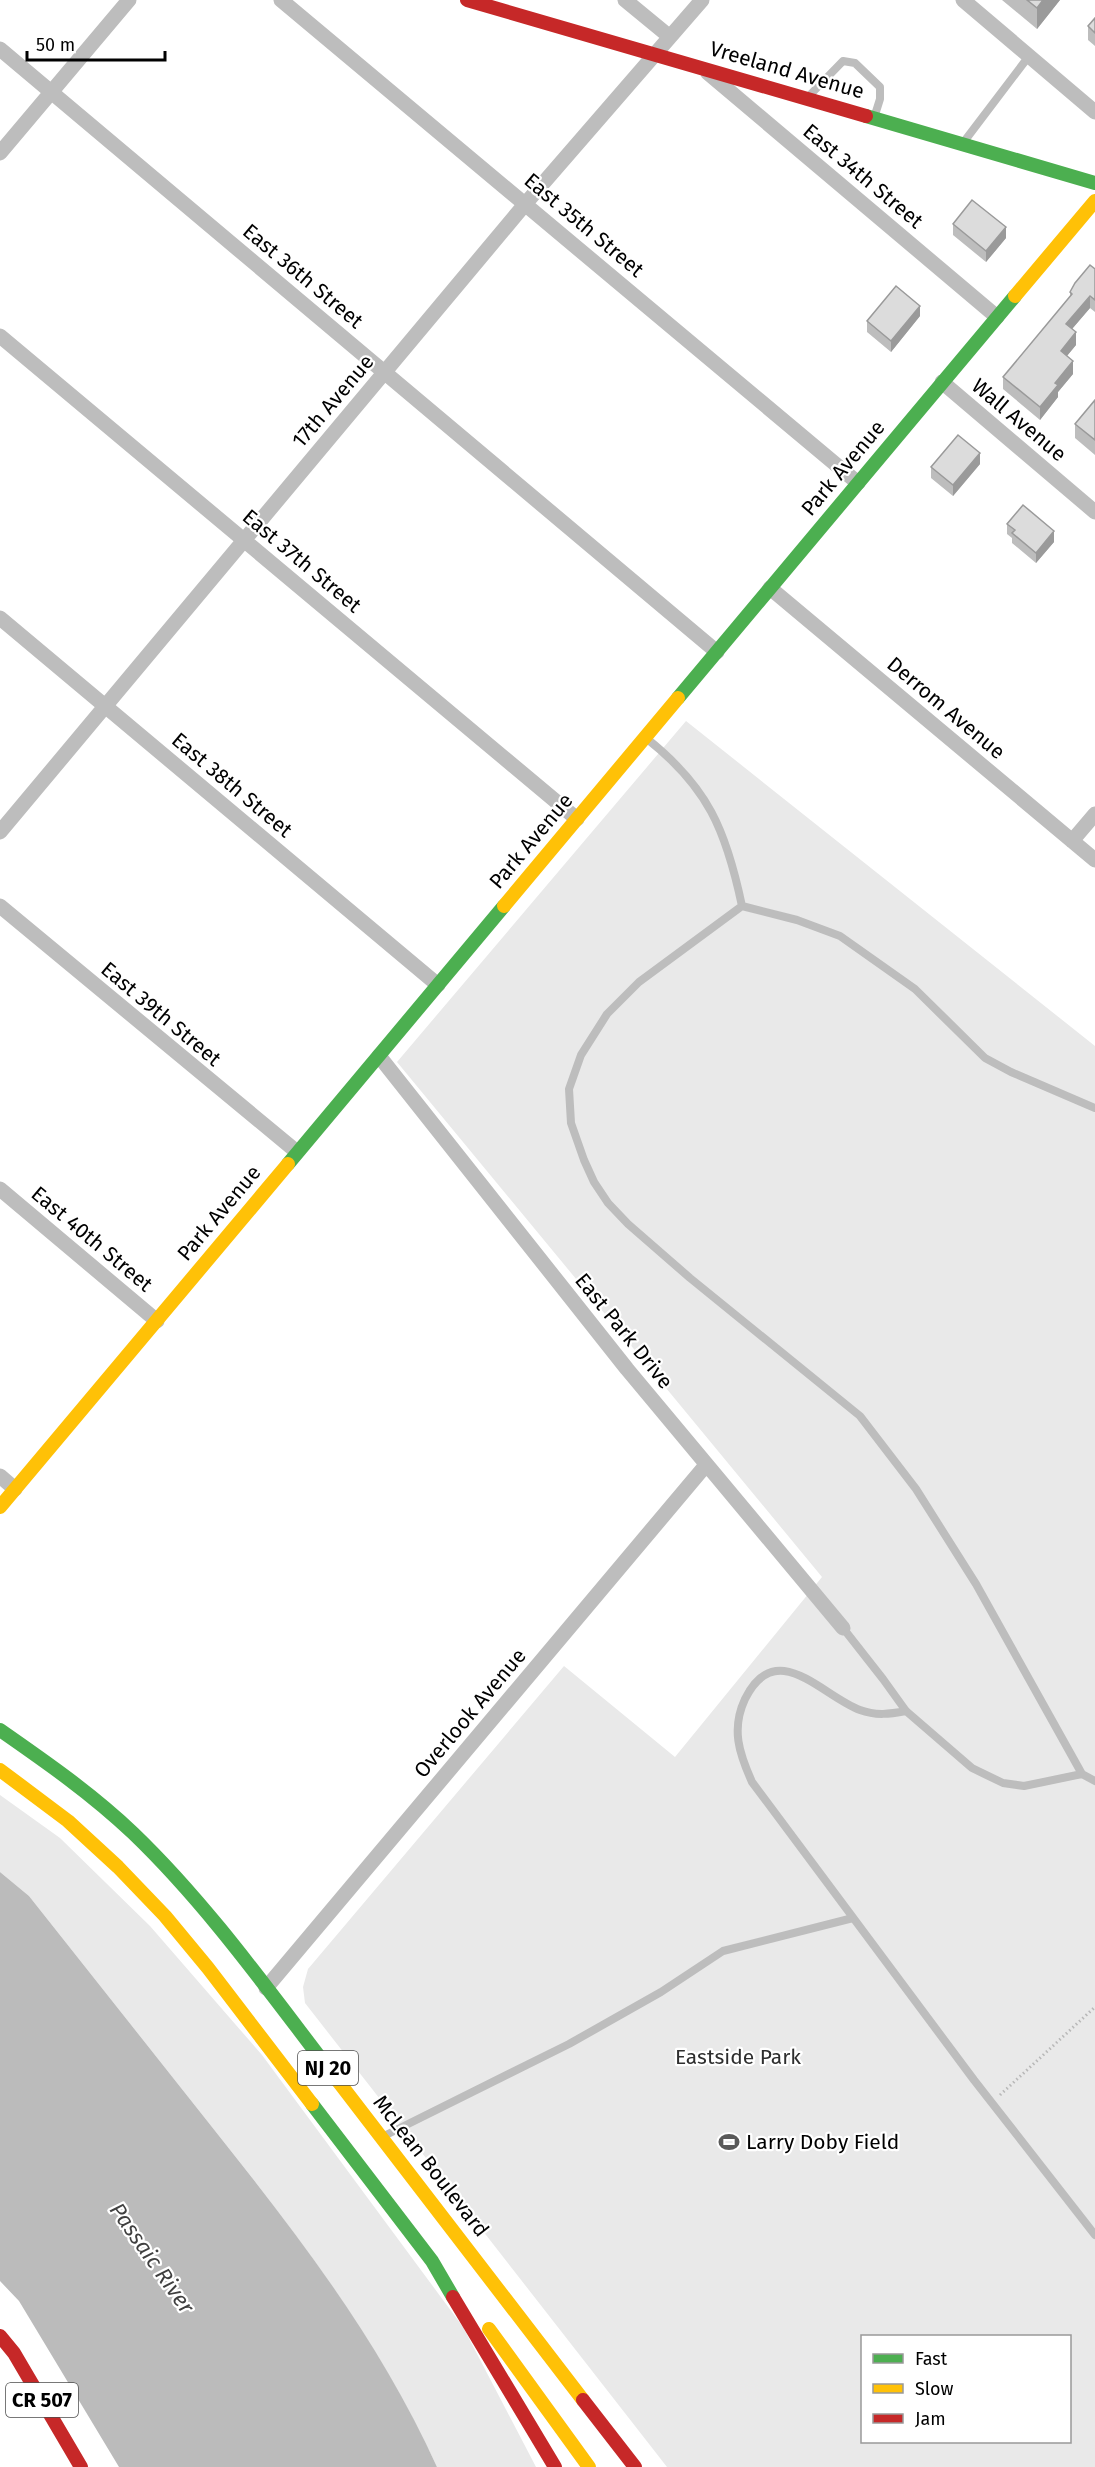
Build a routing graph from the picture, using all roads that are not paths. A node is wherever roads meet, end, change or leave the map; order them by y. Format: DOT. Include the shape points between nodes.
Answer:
graph roads {
  1 [pos="129,0"];
  2 [pos="281,0"];
  3 [pos="467,0"];
  4 [pos="625,0"];
  5 [pos="702,0"];
  6 [pos="963,0"];
  7 [pos="670,37"];
  8 [pos="0,49"];
  9 [pos="656,54"];
  10 [pos="1029,56"];
  11 [pos="702,67"];
  12 [pos="52,92"];
  13 [pos="807,98"];
  14 [pos="1095,112"];
  15 [pos="874,118"];
  16 [pos="963,144"];
  17 [pos="0,153"];
  18 [pos="1095,183"];
  19 [pos="1095,201"];
  20 [pos="526,203"];
  21 [pos="997,317"];
  22 [pos="0,336"];
  23 [pos="385,372"];
  24 [pos="942,382"];
  25 [pos="858,483"];
  26 [pos="1095,512"];
  27 [pos="243,539"];
  28 [pos="770,588"];
  29 [pos="0,618"];
  30 [pos="717,652"];
  31 [pos="105,706"];
  32 [pos="645,737"];
  33 [pos="1095,814"];
  34 [pos="577,819"];
  35 [pos="0,832"];
  36 [pos="1072,841"];
  37 [pos="1095,860"];
  38 [pos="0,906"];
  39 [pos="742,906"];
  40 [pos="438,985"];
  41 [pos="379,1056"];
  42 [pos="1095,1108"];
  43 [pos="297,1152"];
  44 [pos="0,1189"];
  45 [pos="157,1321"];
  46 [pos="706,1464"];
  47 [pos="0,1476"];
  48 [pos="15,1489"];
  49 [pos="0,1507"];
  50 [pos="843,1628"];
  51 [pos="906,1711"];
  52 [pos="0,1730"];
  53 [pos="0,1770"];
  54 [pos="1082,1774"];
  55 [pos="1095,1781"];
  56 [pos="853,1918"];
  57 [pos="266,1988"];
  58 [pos="382,2137"];
  59 [pos="1095,2235"];
  60 [pos="432,2261"];
  61 [pos="0,2336"];
  62 [pos="617,2444"];
  63 [pos="81,2467"];
  64 [pos="555,2467"];
  65 [pos="589,2467"];
  66 [pos="635,2467"];
  67 [pos="642,2467"];
  1 -- 12 [label="street"];
  2 -- 20 [label="street, East 35th Street"];
  3 -- 9 [label="main road, Vreeland Avenue"];
  4 -- 7 [label="street"];
  5 -- 7 [label="street, 17th Avenue"];
  6 -- 10 [label="street"];
  7 -- 9 [label="street, 17th Avenue"];
  8 -- 12 [label="street, East 36th Street"];
  9 -- 11 [label="main road, Vreeland Avenue"];
  9 -- 20 [label="street, 17th Avenue"];
  10 -- 14 [label="street"];
  10 -- 16 [label="lane"];
  11 -- 13 [label="main road, Vreeland Avenue"];
  11 -- 21 [label="street, East 34th Street"];
  12 -- 17 [label="street"];
  12 -- 23 [label="street, East 36th Street"];
  13 -- 15 [label="main road, Vreeland Avenue"];
  13 -- 15 [label="lane" via="843,61 855,63 880,87"];
  15 -- 16 [label="main road, Vreeland Avenue"];
  16 -- 18 [label="main road, Vreeland Avenue"];
  19 -- 21 [label="main road, Park Avenue"];
  20 -- 23 [label="street, 17th Avenue"];
  20 -- 25 [label="street, East 35th Street"];
  21 -- 24 [label="main road, Park Avenue"];
  22 -- 27 [label="street, East 37th Street"];
  23 -- 27 [label="street, 17th Avenue"];
  23 -- 30 [label="street, East 36th Street"];
  24 -- 25 [label="main road, Park Avenue"];
  24 -- 26 [label="street, Wall Avenue"];
  25 -- 28 [label="main road, Park Avenue"];
  27 -- 31 [label="street, 17th Avenue"];
  27 -- 34 [label="street, East 37th Street"];
  28 -- 30 [label="main road, Park Avenue"];
  28 -- 36 [label="street, Derrom Avenue"];
  29 -- 31 [label="street, East 38th Street"];
  30 -- 32 [label="main road, Park Avenue"];
  31 -- 35 [label="street, 17th Avenue"];
  31 -- 40 [label="street, East 38th Street"];
  32 -- 34 [label="main road, Park Avenue"];
  32 -- 39 [label="lane" via="682,771 711,809 724,837"];
  33 -- 36 [label="street"];
  34 -- 40 [label="main road, Park Avenue"];
  36 -- 37 [label="street, Derrom Avenue"];
  38 -- 43 [label="street, East 39th Street"];
  39 -- 42 [label="lane" via="840,936 915,989 985,1058"];
  39 -- 54 [label="lane" via="639,982 607,1014 581,1055 569,1089 571,1123 584,1160 608,1203 651,1246 860,1416 916,1489 976,1584"];
  40 -- 41 [label="main road, Park Avenue"];
  41 -- 43 [label="main road, Park Avenue"];
  41 -- 46 [label="street, East Park Drive"];
  43 -- 45 [label="main road, Park Avenue"];
  44 -- 45 [label="street, East 40th Street"];
  45 -- 48 [label="main road, Park Avenue"];
  46 -- 50 [label="street, East Park Drive"];
  46 -- 57 [label="street, Overlook Avenue"];
  47 -- 48 [label="street"];
  48 -- 49 [label="main road, Park Avenue"];
  50 -- 51 [label="lane"];
  51 -- 54 [label="lane" via="972,1768 1003,1783 1024,1786"];
  51 -- 56 [label="lane" via="883,1715 859,1710 811,1680 782,1670 757,1683 739,1713 736,1738 752,1782"];
  52 -- 57 [label="main road, McLean Boulevard / NJ 20" via="84,1789 133,1833 188,1890"];
  53 -- 60 [label="main road, NJ 20" via="68,1821 165,1916"];
  54 -- 55 [label="lane"];
  56 -- 58 [label="lane" via="723,1952 569,2044"];
  56 -- 59 [label="lane"];
  57 -- 58 [label="main road, McLean Boulevard / NJ 20"];
  58 -- 62 [label="main road, McLean Boulevard / NJ 20"];
  60 -- 64 [label="main road, NJ 20"];
  60 -- 65 [label="main road" via="508,2353"];
  61 -- 63 [label="main road, CR 507"];
  62 -- 66 [label="main road, McLean Boulevard / NJ 20"];
  62 -- 67 [label="main road"];
}
